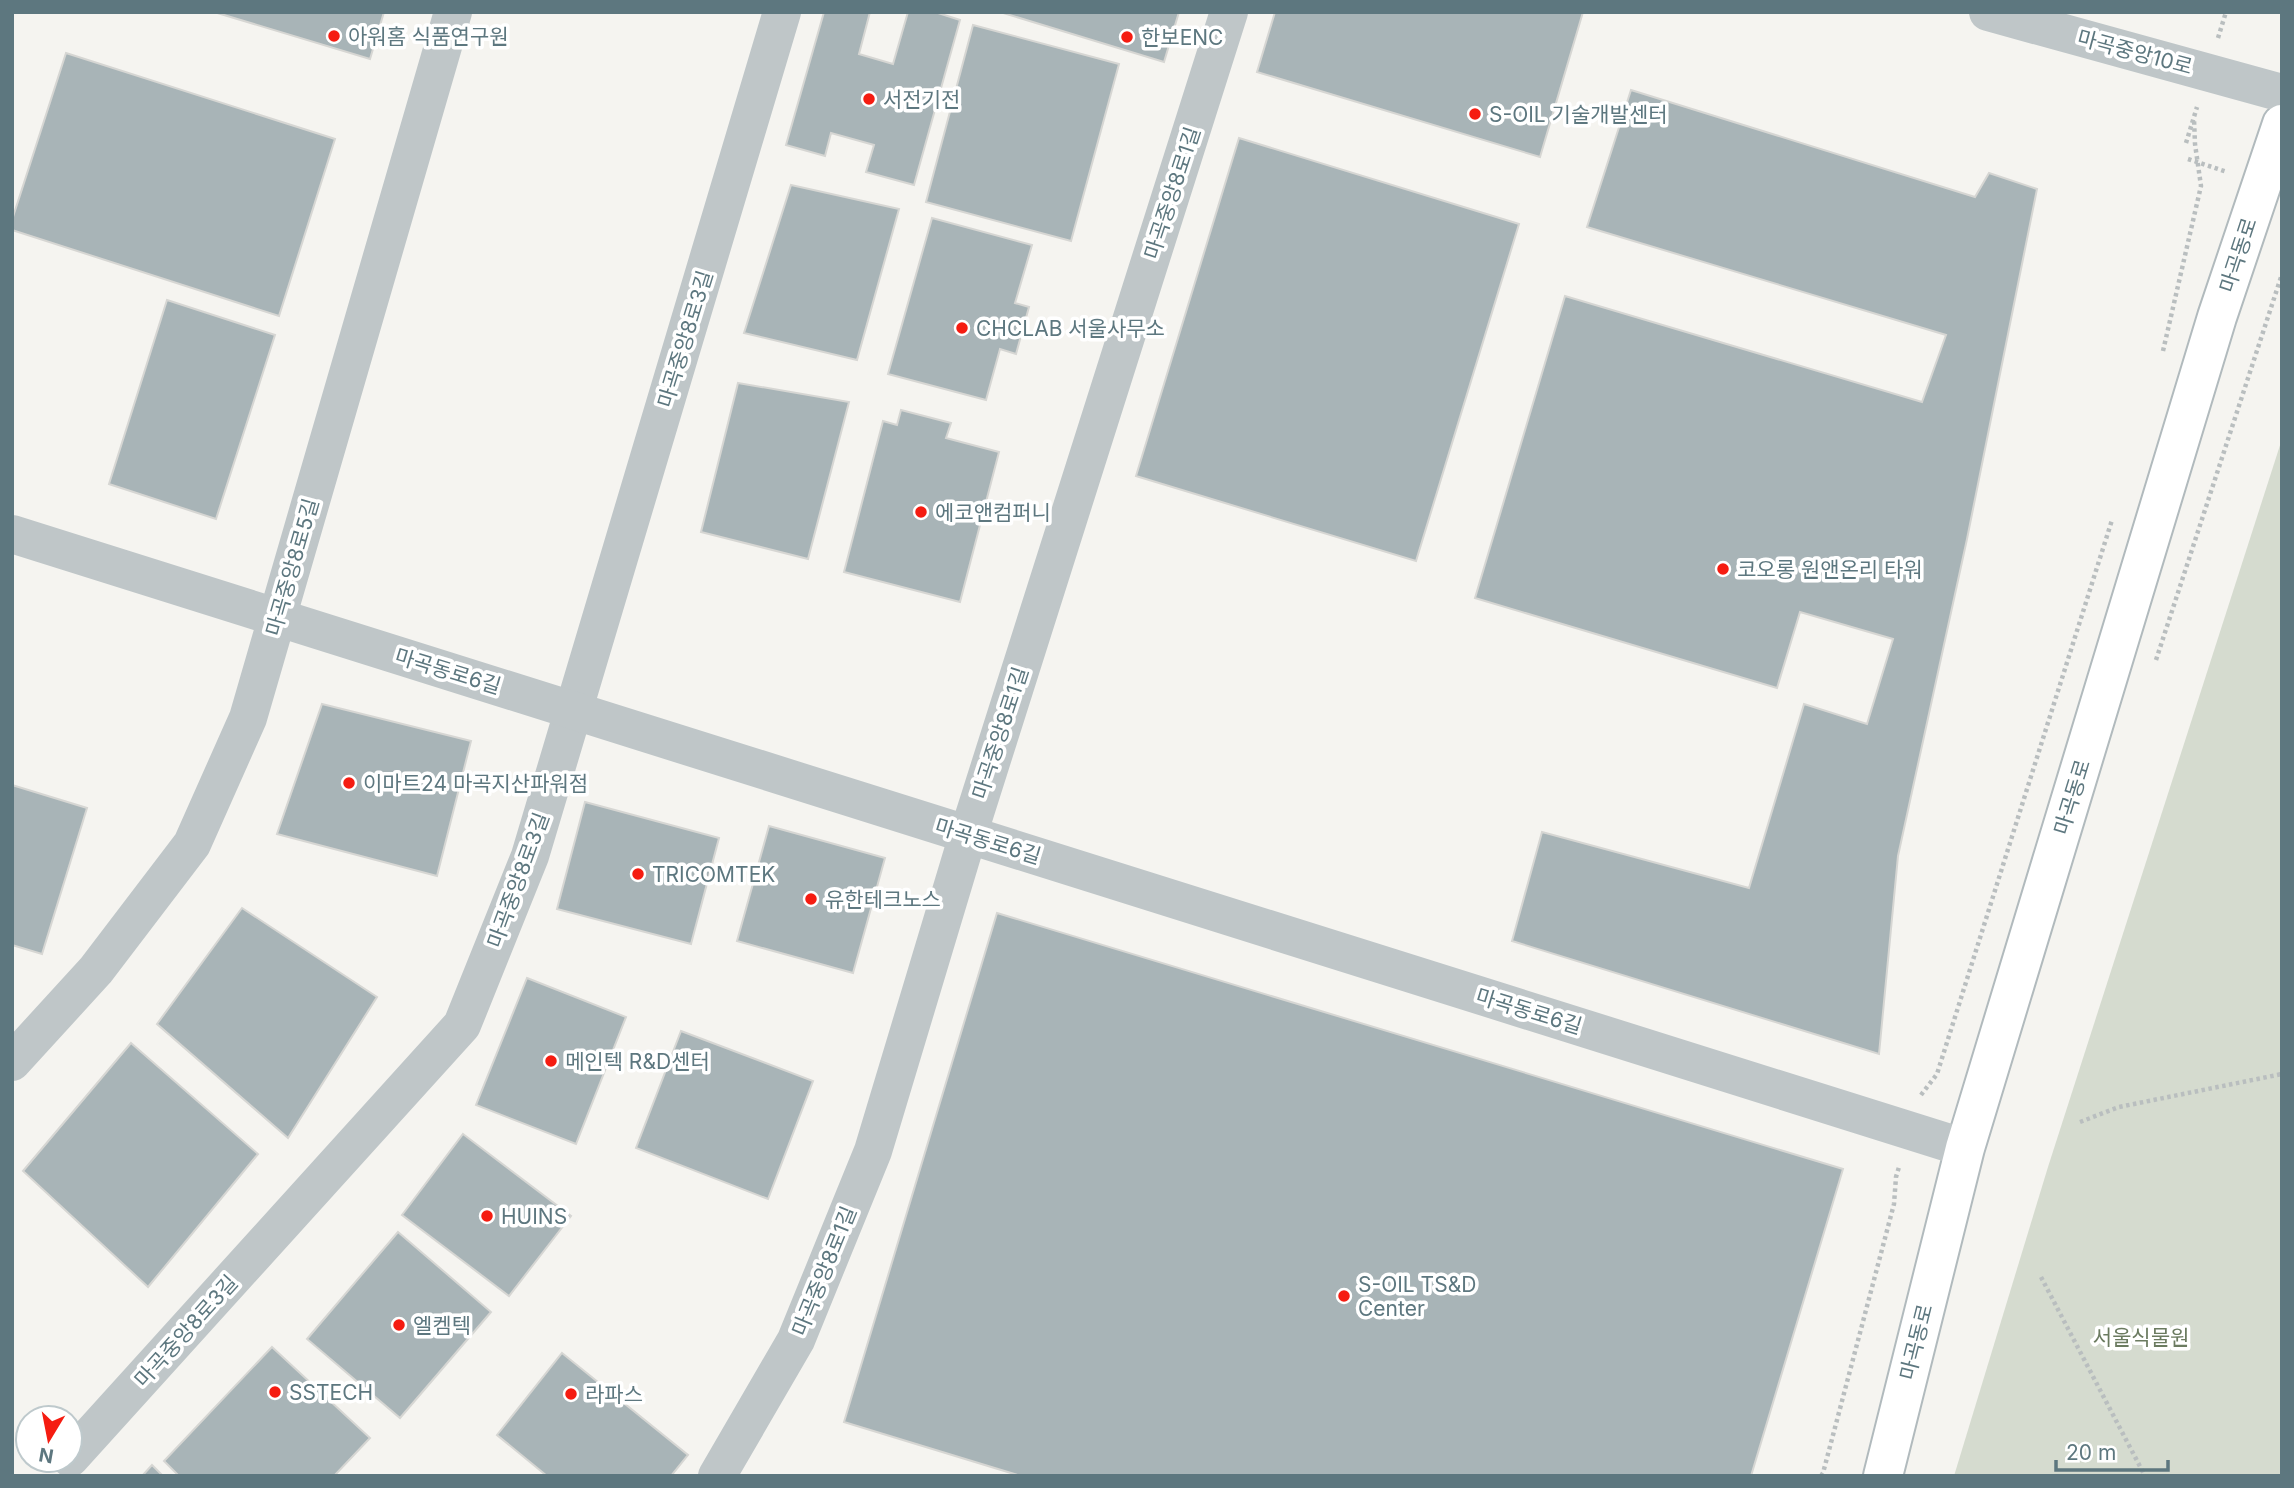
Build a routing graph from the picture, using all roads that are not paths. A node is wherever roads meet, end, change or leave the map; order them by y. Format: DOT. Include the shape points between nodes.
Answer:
graph roads {
  1 [pos="453,12"];
  2 [pos="782,12"];
  3 [pos="1229,12"];
  4 [pos="1988,12"];
  5 [pos="2282,93"];
  6 [pos="2282,124"];
  7 [pos="12,534"];
  8 [pos="277,617"];
  9 [pos="573,710"];
  10 [pos="968,835"];
  11 [pos="12,1062"];
  12 [pos="1965,1148"];
  13 [pos="84,1442"];
  14 [pos="717,1476"];
  15 [pos="1883,1476"];
  1 -- 8 [label="street, 마곡중앙8로5길"];
  2 -- 9 [label="street, 마곡중앙8로3길"];
  3 -- 10 [label="street, 마곡중앙8로1길"];
  4 -- 5 [label="street, 마곡중앙10로"];
  6 -- 12 [label="main road, 마곡동로" via="2217,317"];
  7 -- 8 [label="street, 마곡동로6길"];
  8 -- 9 [label="street, 마곡동로6길"];
  8 -- 11 [label="street, 마곡중앙8로5길" via="248,718 192,844 96,970"];
  9 -- 10 [label="street, 마곡동로6길"];
  9 -- 13 [label="street, 마곡중앙8로3길" via="530,856 462,1025"];
  10 -- 12 [label="street, 마곡동로6길"];
  10 -- 14 [label="street, 마곡중앙8로1길" via="873,1151 796,1340"];
  12 -- 15 [label="main road, 마곡동로"];
}
